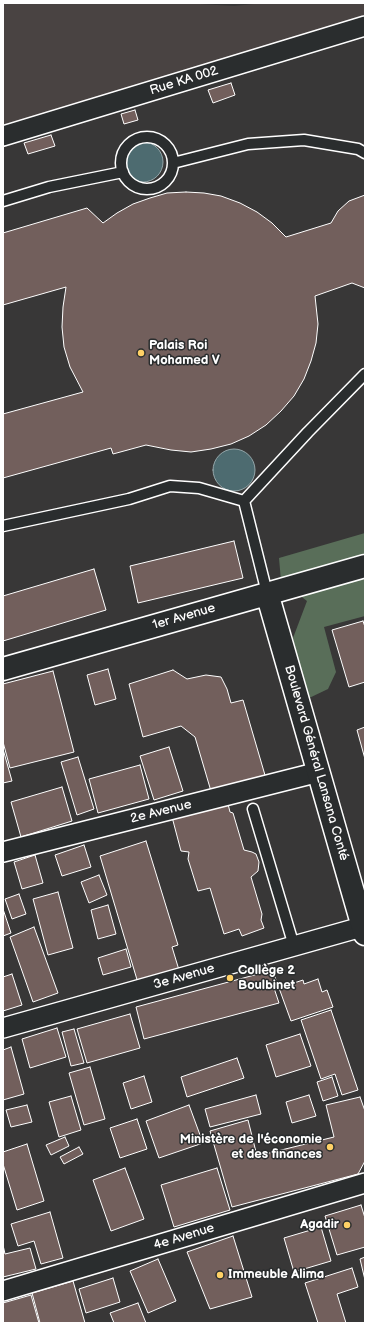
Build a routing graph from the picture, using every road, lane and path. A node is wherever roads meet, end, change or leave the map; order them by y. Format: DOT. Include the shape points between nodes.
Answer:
graph roads {
  1 [pos="365,26"];
  2 [pos="3,136"];
  3 [pos="365,153"];
  4 [pos="173,163"];
  5 [pos="123,172"];
  6 [pos="3,201"];
  7 [pos="365,374"];
  8 [pos="244,502"];
  9 [pos="3,526"];
  10 [pos="365,566"];
  11 [pos="267,593"];
  12 [pos="3,669"];
  13 [pos="319,772"];
  14 [pos="253,809"];
  15 [pos="3,852"];
  16 [pos="364,929"];
  17 [pos="294,946"];
  18 [pos="3,1028"];
  19 [pos="365,1183"];
  20 [pos="3,1291"];
  1 -- 2 [label="street, Rue KA 002"];
  3 -- 4 [label="lane" via="358,149 304,140 248,144"];
  4 -- 5 [label="lane" via="172,172 167,180 152,188 134,185"];
  4 -- 5 [label="lane" via="172,154 167,146 160,140 143,137 127,147 121,163"];
  5 -- 6 [label="lane" via="49,187"];
  7 -- 8 [label="lane"];
  8 -- 9 [label="lane" via="199,488 170,486 129,499"];
  8 -- 11 [label="lane"];
  10 -- 11 [label="street, 1er Avenue"];
  11 -- 12 [label="street, 1er Avenue"];
  11 -- 13 [label="street, Boulevard Général Lansana Conté"];
  13 -- 15 [label="street, 2e Avenue"];
  13 -- 16 [label="street, Boulevard Général Lansana Conté"];
  14 -- 17 [label="lane"];
  16 -- 17 [label="street, 3e Avenue"];
  17 -- 18 [label="street, 3e Avenue"];
  19 -- 20 [label="street, 4e Avenue"];
}
